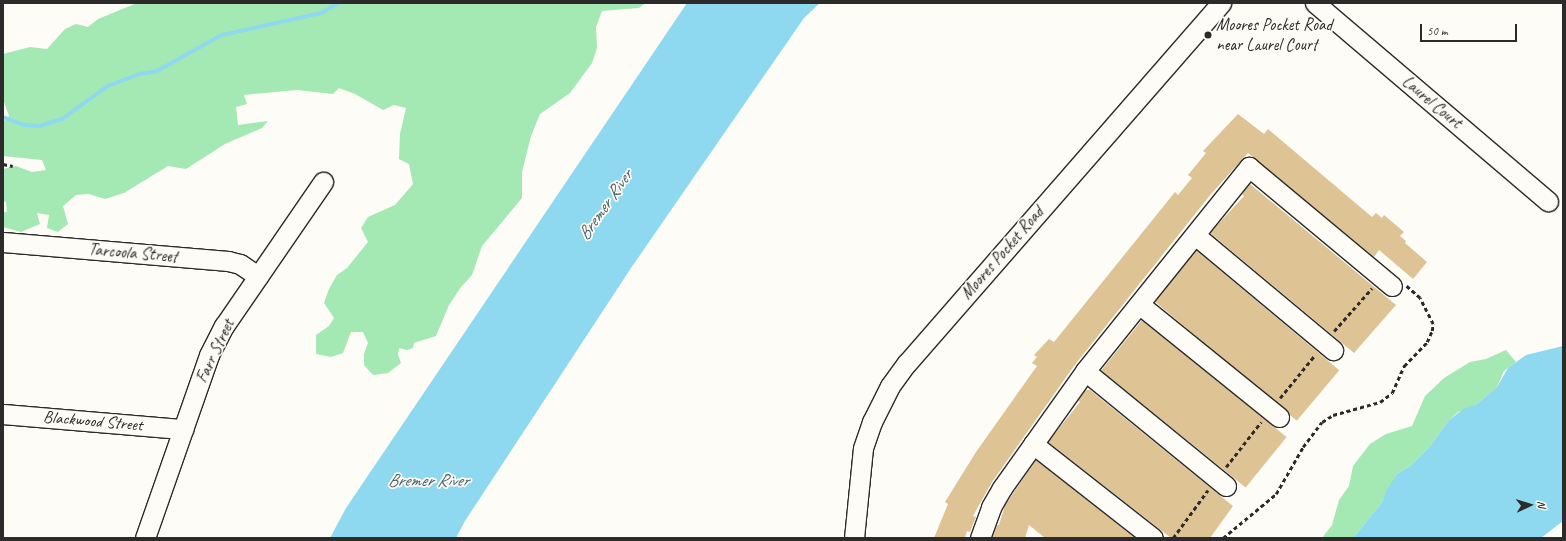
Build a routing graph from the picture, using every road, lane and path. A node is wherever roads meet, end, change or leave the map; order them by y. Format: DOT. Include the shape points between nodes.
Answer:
graph roads {
  1 [pos="1221,3"];
  2 [pos="1315,3"];
  3 [pos="3,164"];
  4 [pos="13,166"];
  5 [pos="323,182"];
  6 [pos="1548,201"];
  7 [pos="1195,234"];
  8 [pos="3,242"];
  9 [pos="258,276"];
  10 [pos="1390,285"];
  11 [pos="1139,304"];
  12 [pos="1333,350"];
  13 [pos="1085,371"];
  14 [pos="3,414"];
  15 [pos="1278,417"];
  16 [pos="183,429"];
  17 [pos="1033,444"];
  18 [pos="1226,486"];
  19 [pos="145,538"];
  20 [pos="854,538"];
  21 [pos="980,538"];
  22 [pos="1153,538"];
  23 [pos="1223,538"];
  1 -- 20 [label="street, Moores Pocket Road" via="890,386 872,422 863,448"];
  2 -- 6 [label="street, Laurel Court"];
  3 -- 4 [label="path"];
  5 -- 9 [label="street, Farr Street"];
  7 -- 10 [label="street" via="1249,167"];
  7 -- 11 [label="street"];
  7 -- 12 [label="street"];
  8 -- 9 [label="street, Tarcoola Street" via="228,261 240,264"];
  9 -- 16 [label="street, Farr Street" via="224,326 209,355"];
  10 -- 23 [label="path" via="1406,286 1419,296 1433,324 1428,340 1404,366 1388,396 1361,409 1333,415 1322,422 1299,453 1276,494"];
  11 -- 13 [label="street"];
  11 -- 15 [label="street"];
  13 -- 17 [label="street"];
  13 -- 18 [label="street"];
  14 -- 16 [label="street, Blackwood Street"];
  16 -- 19 [label="street, Farr Street"];
  17 -- 21 [label="street" via="994,500"];
  17 -- 22 [label="street"];
}
